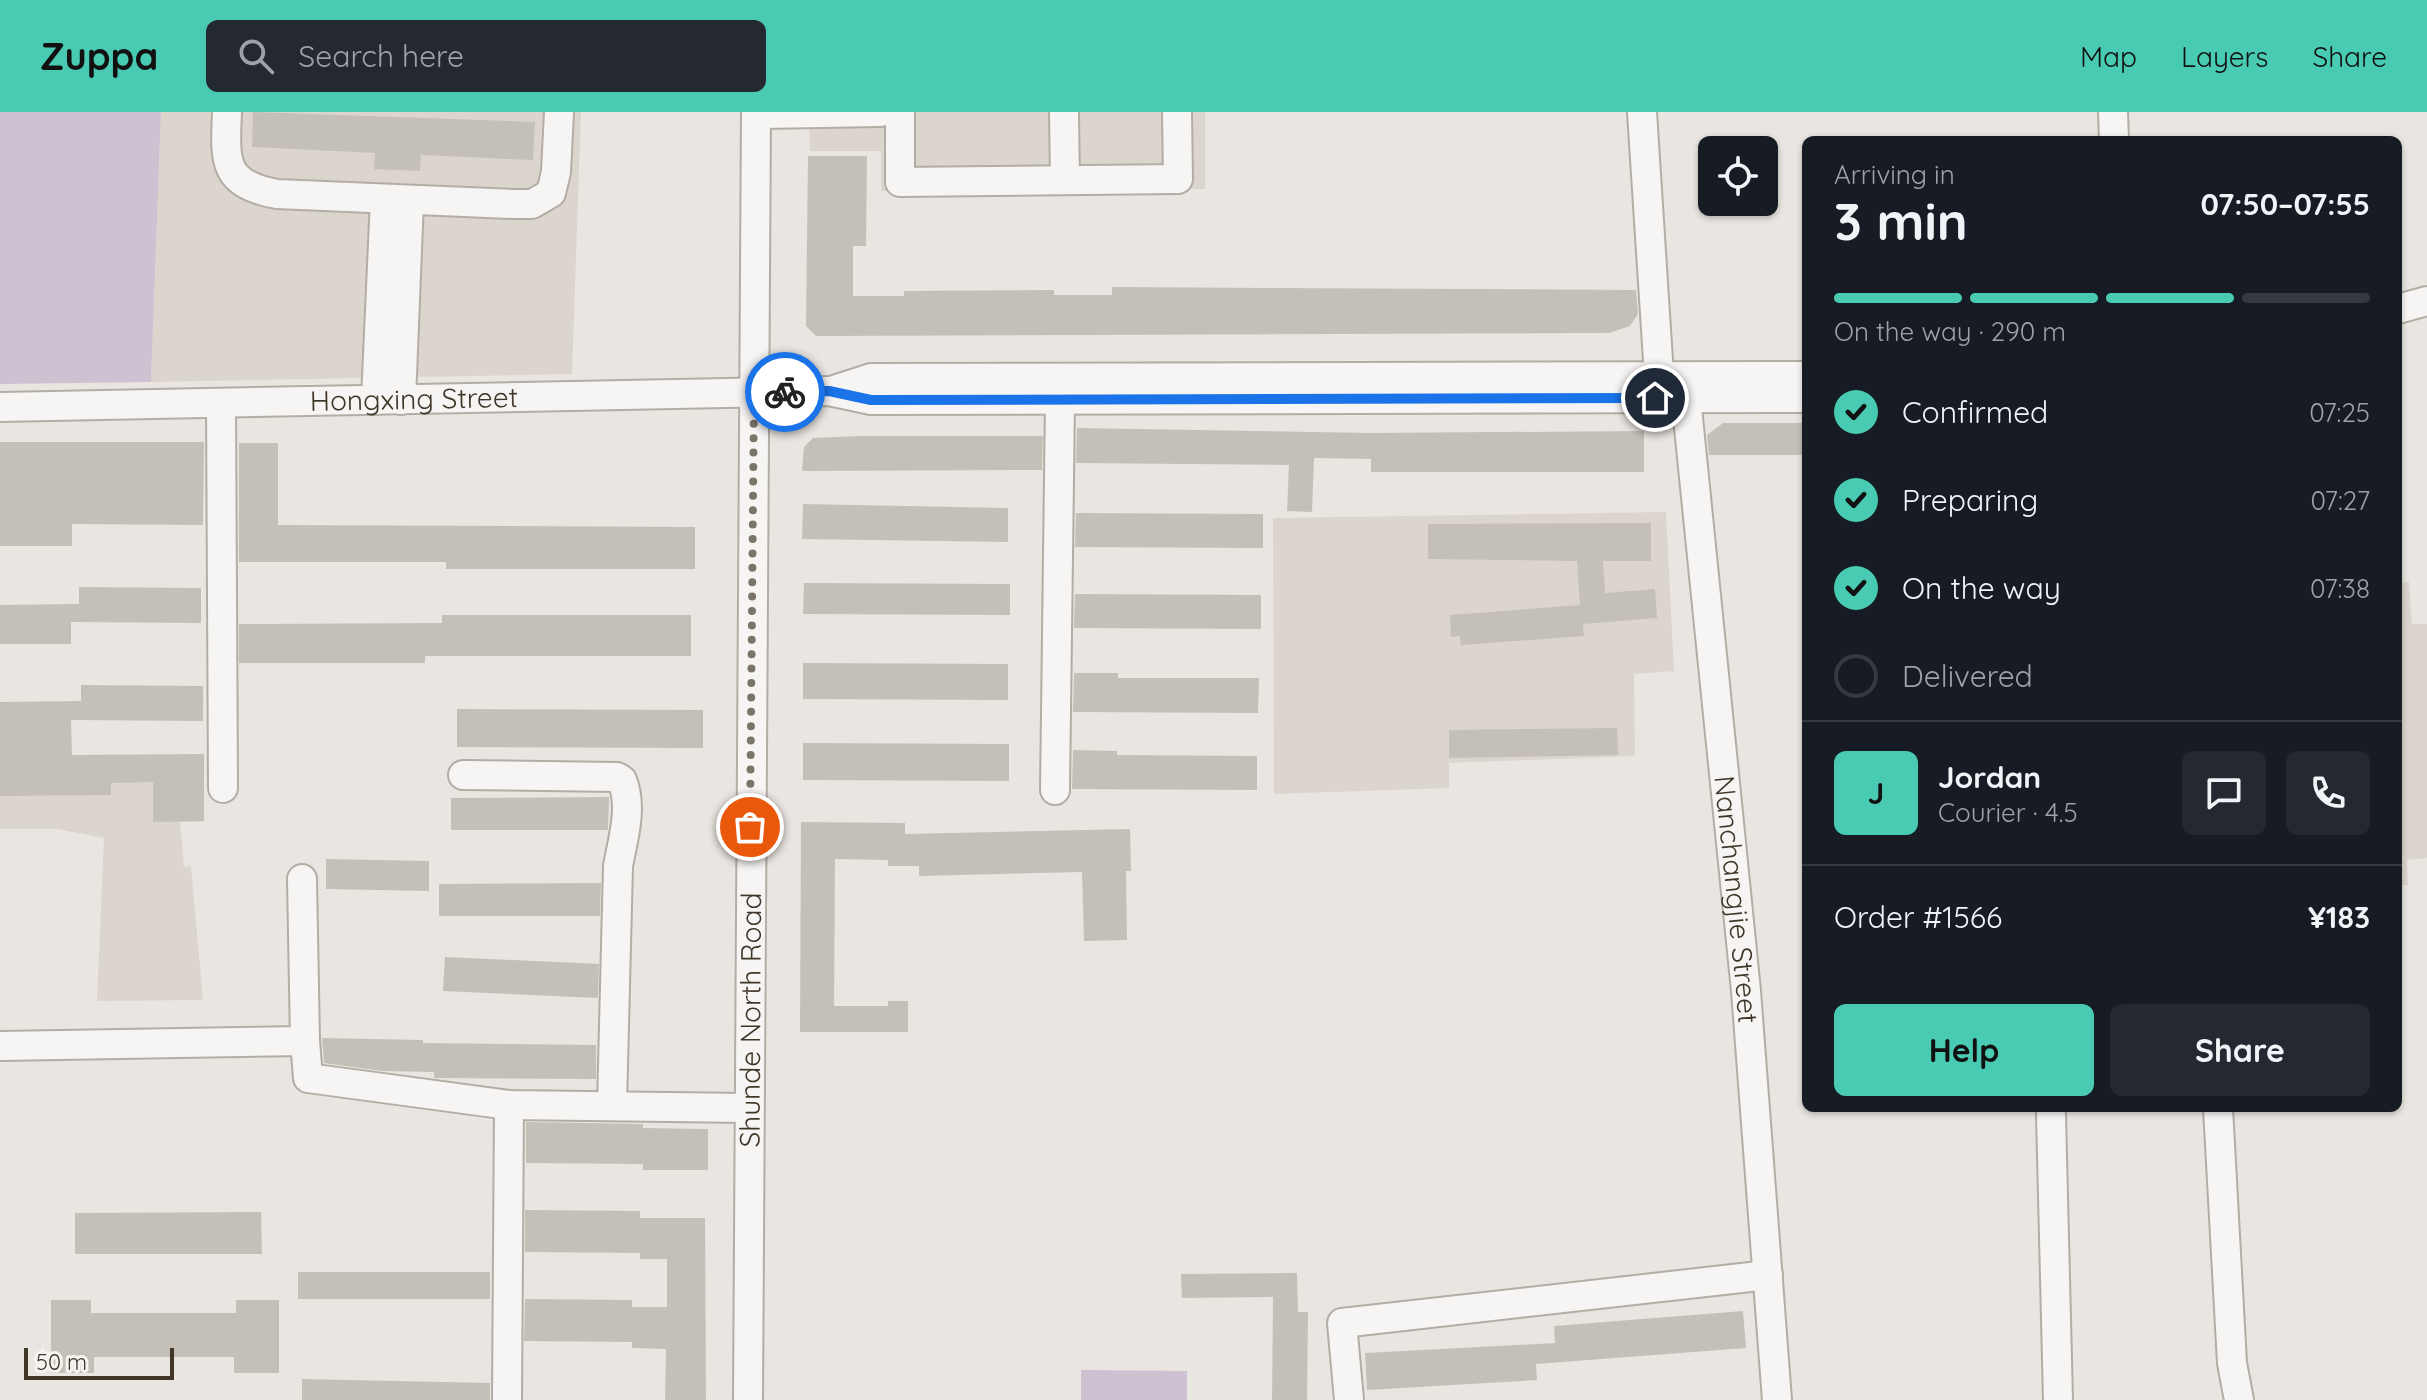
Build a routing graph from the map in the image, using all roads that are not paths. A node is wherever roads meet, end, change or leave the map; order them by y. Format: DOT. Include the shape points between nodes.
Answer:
graph roads {
  1 [pos="227,112"];
  2 [pos="559,112"];
  3 [pos="880,112"];
  4 [pos="900,112"];
  5 [pos="1064,112"];
  6 [pos="1177,112"];
  7 [pos="1642,112"];
  8 [pos="2113,112"];
  9 [pos="756,113"];
  10 [pos="2114,136"];
  11 [pos="1065,180"];
  12 [pos="397,199"];
  13 [pos="2427,301"];
  14 [pos="2402,308"];
  15 [pos="1659,376"];
  16 [pos="1802,376"];
  17 [pos="829,391"];
  18 [pos="754,393"];
  19 [pos="1686,398"];
  20 [pos="1802,398"];
  21 [pos="388,400"];
  22 [pos="1060,400"];
  23 [pos="221,403"];
  24 [pos="0,407"];
  25 [pos="463,775"];
  26 [pos="223,788"];
  27 [pos="1055,790"];
  28 [pos="302,879"];
  29 [pos="305,1041"];
  30 [pos="0,1046"];
  31 [pos="509,1105"];
  32 [pos="612,1105"];
  33 [pos="748,1108"];
  34 [pos="2218,1112"];
  35 [pos="2051,1115"];
  36 [pos="1768,1275"];
  37 [pos="507,1400"];
  38 [pos="748,1400"];
  39 [pos="1349,1400"];
  40 [pos="1777,1400"];
  41 [pos="2058,1400"];
  42 [pos="2239,1400"];
  1 -- 12 [label="street" via="228,166 248,187 277,194"];
  2 -- 12 [label="street" via="555,185 542,200 513,204"];
  3 -- 9 [label="street"];
  4 -- 11 [label="street" via="900,182"];
  5 -- 11 [label="street"];
  6 -- 11 [label="street" via="1178,179"];
  7 -- 15 [label="street"];
  8 -- 10 [label="street"];
  9 -- 18 [label="street, Shunde North Road"];
  12 -- 21 [label="street"];
  13 -- 14 [label="street"];
  15 -- 16 [label="street, Hongxing Street"];
  15 -- 17 [label="street, Hongxing Street" via="871,378"];
  17 -- 18 [label="street, Hongxing Street"];
  17 -- 22 [label="street, Hongxing Street" via="871,400"];
  18 -- 21 [label="street, Hongxing Street"];
  18 -- 33 [label="street, Shunde North Road"];
  19 -- 20 [label="street, Hongxing Street"];
  19 -- 22 [label="street, Hongxing Street"];
  19 -- 36 [label="street, Nanchangjie Street" via="1744,975"];
  21 -- 23 [label="street, Hongxing Street"];
  22 -- 27 [label="street"];
  23 -- 24 [label="street, Hongxing Street"];
  23 -- 26 [label="street"];
  25 -- 32 [label="street" via="622,780 625,845 618,866"];
  28 -- 29 [label="street"];
  29 -- 30 [label="street"];
  29 -- 31 [label="street" via="308,1078"];
  31 -- 32 [label="street"];
  31 -- 37 [label="street"];
  32 -- 33 [label="street"];
  33 -- 38 [label="street, Shunde North Road"];
  34 -- 42 [label="street" via="2232,1363"];
  35 -- 41 [label="street"];
  36 -- 39 [label="street" via="1342,1323"];
  36 -- 40 [label="street, Nanchangjie Street"];
}
